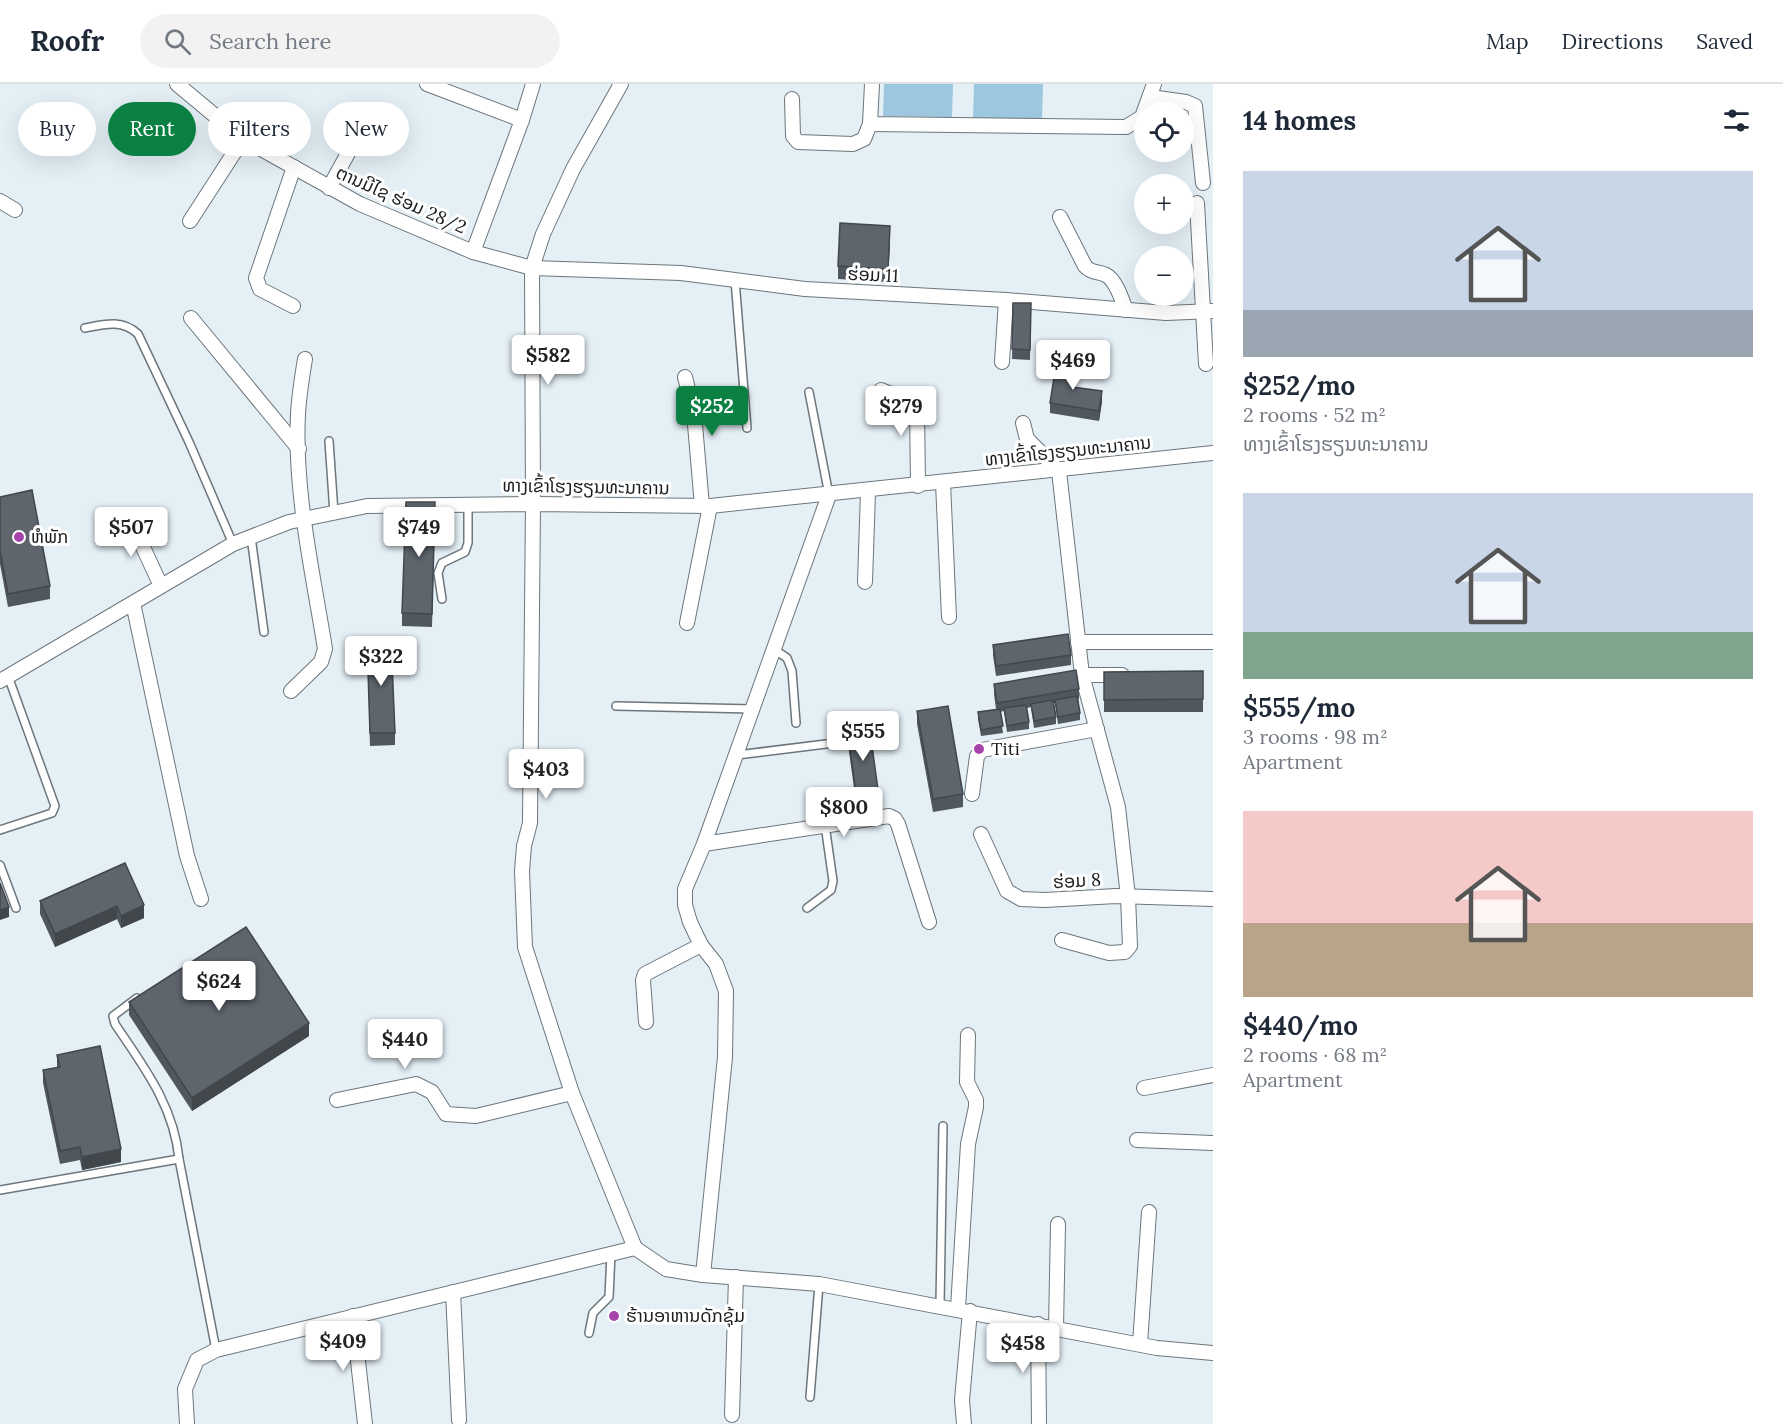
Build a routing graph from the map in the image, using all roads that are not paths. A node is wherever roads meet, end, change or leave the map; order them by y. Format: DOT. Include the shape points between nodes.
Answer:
graph roads {
  1 [pos="177,84"];
  2 [pos="427,84"];
  3 [pos="532,84"];
  4 [pos="621,84"];
  5 [pos="872,84"];
  6 [pos="1152,90"];
  7 [pos="792,99"];
  8 [pos="208,110"];
  9 [pos="522,120"];
  10 [pos="870,124"];
  11 [pos="232,156"];
  12 [pos="274,156"];
  13 [pos="346,156"];
  14 [pos="294,167"];
  15 [pos="1203,183"];
  16 [pos="329,188"];
  17 [pos="0,201"];
  18 [pos="1197,203"];
  19 [pos="15,210"];
  20 [pos="1060,217"];
  21 [pos="190,221"];
  22 [pos="473,252"];
  23 [pos="532,268"];
  24 [pos="735,280"];
  25 [pos="1006,300"];
  26 [pos="293,306"];
  27 [pos="1126,309"];
  28 [pos="1209,311"];
  29 [pos="192,318"];
  30 [pos="85,328"];
  31 [pos="305,359"];
  32 [pos="1002,362"];
  33 [pos="1206,364"];
  34 [pos="685,377"];
  35 [pos="881,390"];
  36 [pos="809,392"];
  37 [pos="1023,423"];
  38 [pos="747,428"];
  39 [pos="329,441"];
  40 [pos="299,449"];
  41 [pos="1213,453"];
  42 [pos="1059,471"];
  43 [pos="943,483"];
  44 [pos="918,486"];
  45 [pos="868,492"];
  46 [pos="829,495"];
  47 [pos="468,504"];
  48 [pos="533,504"];
  49 [pos="706,506"];
  50 [pos="334,513"];
  51 [pos="129,518"];
  52 [pos="304,519"];
  53 [pos="251,537"];
  54 [pos="233,544"];
  55 [pos="865,582"];
  56 [pos="161,586"];
  57 [pos="442,599"];
  58 [pos="133,603"];
  59 [pos="949,617"];
  60 [pos="687,623"];
  61 [pos="264,632"];
  62 [pos="1078,642"];
  63 [pos="1213,642"];
  64 [pos="775,650"];
  65 [pos="1140,674"];
  66 [pos="1082,675"];
  67 [pos="4,679"];
  68 [pos="291,691"];
  69 [pos="616,706"];
  70 [pos="753,709"];
  71 [pos="796,723"];
  72 [pos="1096,729"];
  73 [pos="834,743"];
  74 [pos="737,755"];
  75 [pos="972,794"];
  76 [pos="825,825"];
  77 [pos="0,830"];
  78 [pos="981,834"];
  79 [pos="704,844"];
  80 [pos="0,865"];
  81 [pos="1128,897"];
  82 [pos="1213,898"];
  83 [pos="201,899"];
  84 [pos="16,908"];
  85 [pos="807,908"];
  86 [pos="929,922"];
  87 [pos="1062,940"];
  88 [pos="701,945"];
  89 [pos="149,991"];
  90 [pos="646,1022"];
  91 [pos="968,1035"];
  92 [pos="1213,1075"];
  93 [pos="1144,1088"];
  94 [pos="572,1093"];
  95 [pos="337,1101"];
  96 [pos="943,1126"];
  97 [pos="1137,1140"];
  98 [pos="1213,1143"];
  99 [pos="179,1159"];
  100 [pos="0,1190"];
  101 [pos="1149,1212"];
  102 [pos="1058,1224"];
  103 [pos="635,1248"];
  104 [pos="611,1254"];
  105 [pos="703,1275"];
  106 [pos="736,1277"];
  107 [pos="819,1284"];
  108 [pos="453,1292"];
  109 [pos="940,1305"];
  110 [pos="964,1310"];
  111 [pos="353,1316"];
  112 [pos="1038,1324"];
  113 [pos="1056,1328"];
  114 [pos="588,1333"];
  115 [pos="1140,1344"];
  116 [pos="216,1350"];
  117 [pos="1213,1353"];
  118 [pos="810,1397"];
  119 [pos="732,1416"];
  120 [pos="459,1420"];
  121 [pos="187,1424"];
  122 [pos="365,1424"];
  123 [pos="964,1424"];
  124 [pos="1039,1424"];
  1 -- 8 [label="street, ຕານມີໄຊ ຮ່ອມ 28/2"];
  2 -- 9 [label="street"];
  3 -- 9 [label="street"];
  4 -- 23 [label="street" via="573,170"];
  5 -- 10 [label="street"];
  6 -- 10 [label="street" via="1142,117 1126,126"];
  6 -- 15 [label="street" via="1195,106"];
  7 -- 10 [label="street" via="793,136 798,142 853,144 864,139"];
  9 -- 22 [label="street"];
  11 -- 21 [label="street"];
  12 -- 14 [label="street, ຕານມີໄຊ ຮ່ອມ 28/2"];
  13 -- 16 [label="street"];
  14 -- 16 [label="street, ຕານມີໄຊ ຮ່ອມ 28/2"];
  14 -- 26 [label="street" via="256,278 260,289"];
  16 -- 22 [label="street, ຕານມີໄຊ ຮ່ອມ 28/2"];
  17 -- 19 [label="street"];
  18 -- 28 [label="street"];
  20 -- 27 [label="street" via="1085,266 1111,280"];
  22 -- 23 [label="street, ຕານມີໄຊ ຮ່ອມ 28/2"];
  23 -- 24 [label="street, ຮ່ອມ 11" via="681,273"];
  23 -- 48 [label="street"];
  24 -- 25 [label="street, ຮ່ອມ 11" via="805,289"];
  24 -- 38 [label="lane"];
  25 -- 27 [label="street, ຮ່ອມ 11"];
  25 -- 32 [label="street"];
  27 -- 28 [label="street, ຮ່ອມ 11" via="1166,313"];
  28 -- 33 [label="street"];
  29 -- 40 [label="street"];
  30 -- 54 [label="lane" via="112,323 128,326 138,334"];
  31 -- 40 [label="street" via="298,415"];
  34 -- 49 [label="street" via="694,413"];
  35 -- 44 [label="street" via="912,402 917,408"];
  36 -- 46 [label="lane"];
  37 -- 42 [label="street" via="1027,439"];
  39 -- 50 [label="lane"];
  40 -- 52 [label="street"];
  41 -- 42 [label="street, ທາງເຂົ້າໂຮງຮຽນທະນາຄານ"];
  42 -- 43 [label="street, ທາງເຂົ້າໂຮງຮຽນທະນາຄານ"];
  42 -- 62 [label="street"];
  43 -- 44 [label="street, ທາງເຂົ້າໂຮງຮຽນທະນາຄານ"];
  43 -- 59 [label="street"];
  44 -- 45 [label="street, ທາງເຂົ້າໂຮງຮຽນທະນາຄານ"];
  45 -- 46 [label="street, ທາງເຂົ້າໂຮງຮຽນທະນາຄານ"];
  45 -- 55 [label="street"];
  46 -- 49 [label="street, ທາງເຂົ້າໂຮງຮຽນທະນາຄານ"];
  46 -- 64 [label="street"];
  47 -- 48 [label="street, ທາງເຂົ້າໂຮງຮຽນທະນາຄານ"];
  47 -- 50 [label="street, ທາງເຂົ້າໂຮງຮຽນທະນາຄານ" via="367,506"];
  47 -- 57 [label="lane" via="465,552 442,564 438,573"];
  48 -- 49 [label="street, ທາງເຂົ້າໂຮງຮຽນທະນາຄານ"];
  48 -- 94 [label="street" via="530,823 522,871 525,946"];
  49 -- 60 [label="street"];
  50 -- 52 [label="street, ທາງເຂົ້າໂຮງຮຽນທະນາຄານ"];
  51 -- 56 [label="street"];
  52 -- 53 [label="street, ທາງເຂົ້າໂຮງຮຽນທະນາຄານ"];
  52 -- 68 [label="street" via="325,649 321,662"];
  53 -- 54 [label="street, ທາງເຂົ້າໂຮງຮຽນທະນາຄານ"];
  53 -- 61 [label="lane"];
  54 -- 56 [label="street, ທາງເຂົ້າໂຮງຮຽນທະນາຄານ"];
  56 -- 58 [label="street, ທາງເຂົ້າໂຮງຮຽນທະນາຄານ"];
  58 -- 67 [label="street, ທາງເຂົ້າໂຮງຮຽນທະນາຄານ"];
  58 -- 83 [label="street" via="187,856"];
  62 -- 63 [label="street"];
  62 -- 66 [label="street"];
  64 -- 70 [label="street"];
  64 -- 71 [label="lane" via="787,658 792,671"];
  65 -- 66 [label="street"];
  66 -- 72 [label="street"];
  67 -- 77 [label="lane" via="55,806 51,813"];
  69 -- 70 [label="lane"];
  70 -- 74 [label="street"];
  72 -- 75 [label="street" via="982,750 977,756"];
  72 -- 81 [label="street" via="1118,807"];
  73 -- 74 [label="lane"];
  74 -- 79 [label="street"];
  76 -- 79 [label="street"];
  76 -- 85 [label="lane" via="833,881 831,890"];
  76 -- 86 [label="street" via="890,816 895,819"];
  78 -- 81 [label="street, ຮ່ອມ 8" via="1007,891 1021,899"];
  79 -- 88 [label="street" via="685,889 690,922"];
  80 -- 84 [label="lane"];
  81 -- 82 [label="street, ຮ່ອມ 8"];
  81 -- 87 [label="street" via="1130,946 1125,952 1109,953"];
  88 -- 90 [label="street" via="645,974 642,980"];
  88 -- 105 [label="street" via="716,964 726,991 725,1057"];
  89 -- 99 [label="lane" via="113,1016 160,1093 177,1134"];
  91 -- 110 [label="street" via="967,1082 976,1107 968,1144"];
  92 -- 93 [label="street"];
  94 -- 95 [label="street" via="476,1116 446,1114 432,1092 416,1084"];
  94 -- 103 [label="street"];
  96 -- 109 [label="lane"];
  97 -- 98 [label="street"];
  99 -- 100 [label="lane"];
  99 -- 116 [label="lane"];
  101 -- 115 [label="street"];
  102 -- 113 [label="street"];
  103 -- 104 [label="street"];
  103 -- 105 [label="street" via="666,1269"];
  104 -- 108 [label="street"];
  104 -- 114 [label="lane" via="609,1297 593,1313"];
  105 -- 106 [label="street"];
  106 -- 107 [label="street"];
  106 -- 119 [label="street"];
  107 -- 109 [label="street"];
  107 -- 118 [label="lane"];
  108 -- 111 [label="street"];
  108 -- 120 [label="street"];
  109 -- 110 [label="street"];
  110 -- 112 [label="street"];
  110 -- 123 [label="street"];
  111 -- 116 [label="street"];
  111 -- 122 [label="street"];
  112 -- 113 [label="street"];
  112 -- 124 [label="street"];
  113 -- 115 [label="street"];
  115 -- 117 [label="street"];
  116 -- 121 [label="street" via="197,1360 185,1389"];
}
